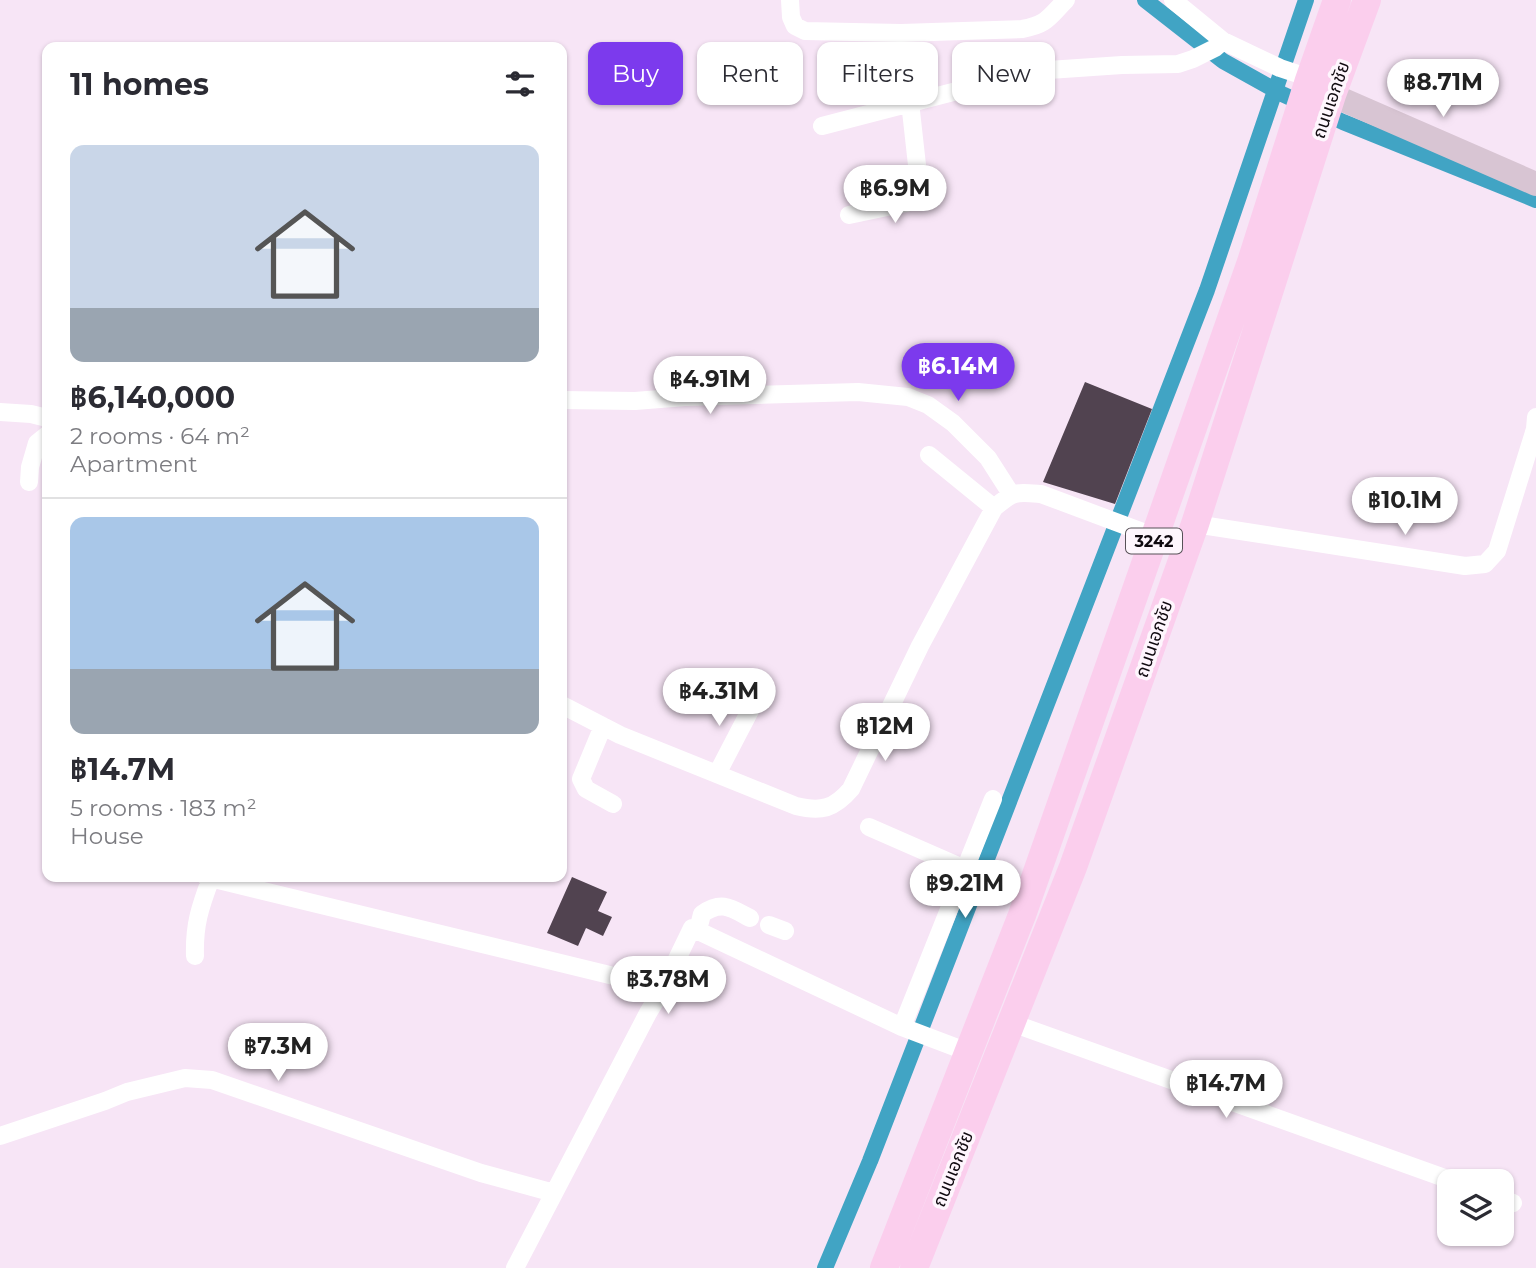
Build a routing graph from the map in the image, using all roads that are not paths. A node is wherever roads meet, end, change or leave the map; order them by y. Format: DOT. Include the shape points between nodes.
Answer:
graph roads {
  1 [pos="790,0"];
  2 [pos="1066,0"];
  3 [pos="1173,0"];
  4 [pos="1337,0"];
  5 [pos="1367,0"];
  6 [pos="1219,44"];
  7 [pos="1315,90"];
  8 [pos="938,96"];
  9 [pos="902,105"];
  10 [pos="910,105"];
  11 [pos="822,126"];
  12 [pos="1303,143"];
  13 [pos="1536,184"];
  14 [pos="849,215"];
  15 [pos="567,400"];
  16 [pos="0,412"];
  17 [pos="42,417"];
  18 [pos="1536,417"];
  19 [pos="42,439"];
  20 [pos="929,455"];
  21 [pos="29,482"];
  22 [pos="1011,494"];
  23 [pos="994,508"];
  24 [pos="1195,524"];
  25 [pos="1149,535"];
  26 [pos="756,699"];
  27 [pos="567,708"];
  28 [pos="603,726"];
  29 [pos="717,774"];
  30 [pos="993,799"];
  31 [pos="613,804"];
  32 [pos="1055,819"];
  33 [pos="869,827"];
  34 [pos="1086,831"];
  35 [pos="969,870"];
  36 [pos="207,882"];
  37 [pos="229,882"];
  38 [pos="1029,894"];
  39 [pos="750,918"];
  40 [pos="698,930"];
  41 [pos="195,956"];
  42 [pos="663,988"];
  43 [pos="1012,1023"];
  44 [pos="906,1028"];
  45 [pos="968,1052"];
  46 [pos="0,1136"];
  47 [pos="1437,1175"];
  48 [pos="554,1194"];
  49 [pos="515,1268"];
  50 [pos="884,1268"];
  51 [pos="914,1268"];
  1 -- 2 [label="street" via="791,17 805,31 901,33 1035,27 1045,23"];
  3 -- 6 [label="street"];
  4 -- 7 [label="main road, ถนนเอกชัย / 3242"];
  5 -- 7 [label="main road, ถนนเอกชัย / 3242"];
  6 -- 7 [label="street" via="1280,68"];
  6 -- 8 [label="street" via="1178,64 1034,71"];
  7 -- 12 [label="main road, ถนนเอกชัย / 3242"];
  7 -- 13 [label="street"];
  9 -- 11 [label="street"];
  10 -- 14 [label="street" via="918,194 906,204"];
  12 -- 24 [label="main road, ถนนเอกชัย / 3242"];
  12 -- 25 [label="main road, ถนนเอกชัย / 3242" via="1251,262"];
  15 -- 22 [label="street" via="858,392 908,397 953,423 988,458"];
  16 -- 17 [label="street"];
  18 -- 24 [label="street" via="1497,551 1485,564 1465,566"];
  19 -- 21 [label="street" via="37,443"];
  20 -- 23 [label="street"];
  22 -- 23 [label="street"];
  22 -- 25 [label="street" via="1041,494"];
  23 -- 29 [label="street" via="842,799 822,809 796,806"];
  24 -- 34 [label="main road, ถนนเอกชัย / 3242"];
  25 -- 32 [label="main road, ถนนเอกชัย / 3242"];
  26 -- 29 [label="street"];
  27 -- 28 [label="street"];
  28 -- 29 [label="street"];
  28 -- 31 [label="street" via="581,779 586,789"];
  30 -- 35 [label="street"];
  32 -- 34 [label="main road"];
  32 -- 38 [label="main road, ถนนเอกชัย / 3242"];
  33 -- 35 [label="street"];
  34 -- 43 [label="main road, ถนนเอกชัย / 3242"];
  35 -- 38 [label="street"];
  35 -- 44 [label="street"];
  36 -- 41 [label="street" via="199,908"];
  37 -- 42 [label="street"];
  38 -- 45 [label="main road, ถนนเอกชัย / 3242"];
  39 -- 40 [label="street" via="728,907 713,906 702,914"];
  40 -- 42 [label="street" via="692,928"];
  40 -- 44 [label="street"];
  42 -- 48 [label="street"];
  43 -- 47 [label="street"];
  43 -- 51 [label="main road, ถนนเอกชัย / 3242"];
  44 -- 45 [label="street"];
  45 -- 50 [label="main road, ถนนเอกชัย / 3242"];
  46 -- 48 [label="street" via="127,1092 185,1078 212,1080"];
  48 -- 49 [label="street"];
}
